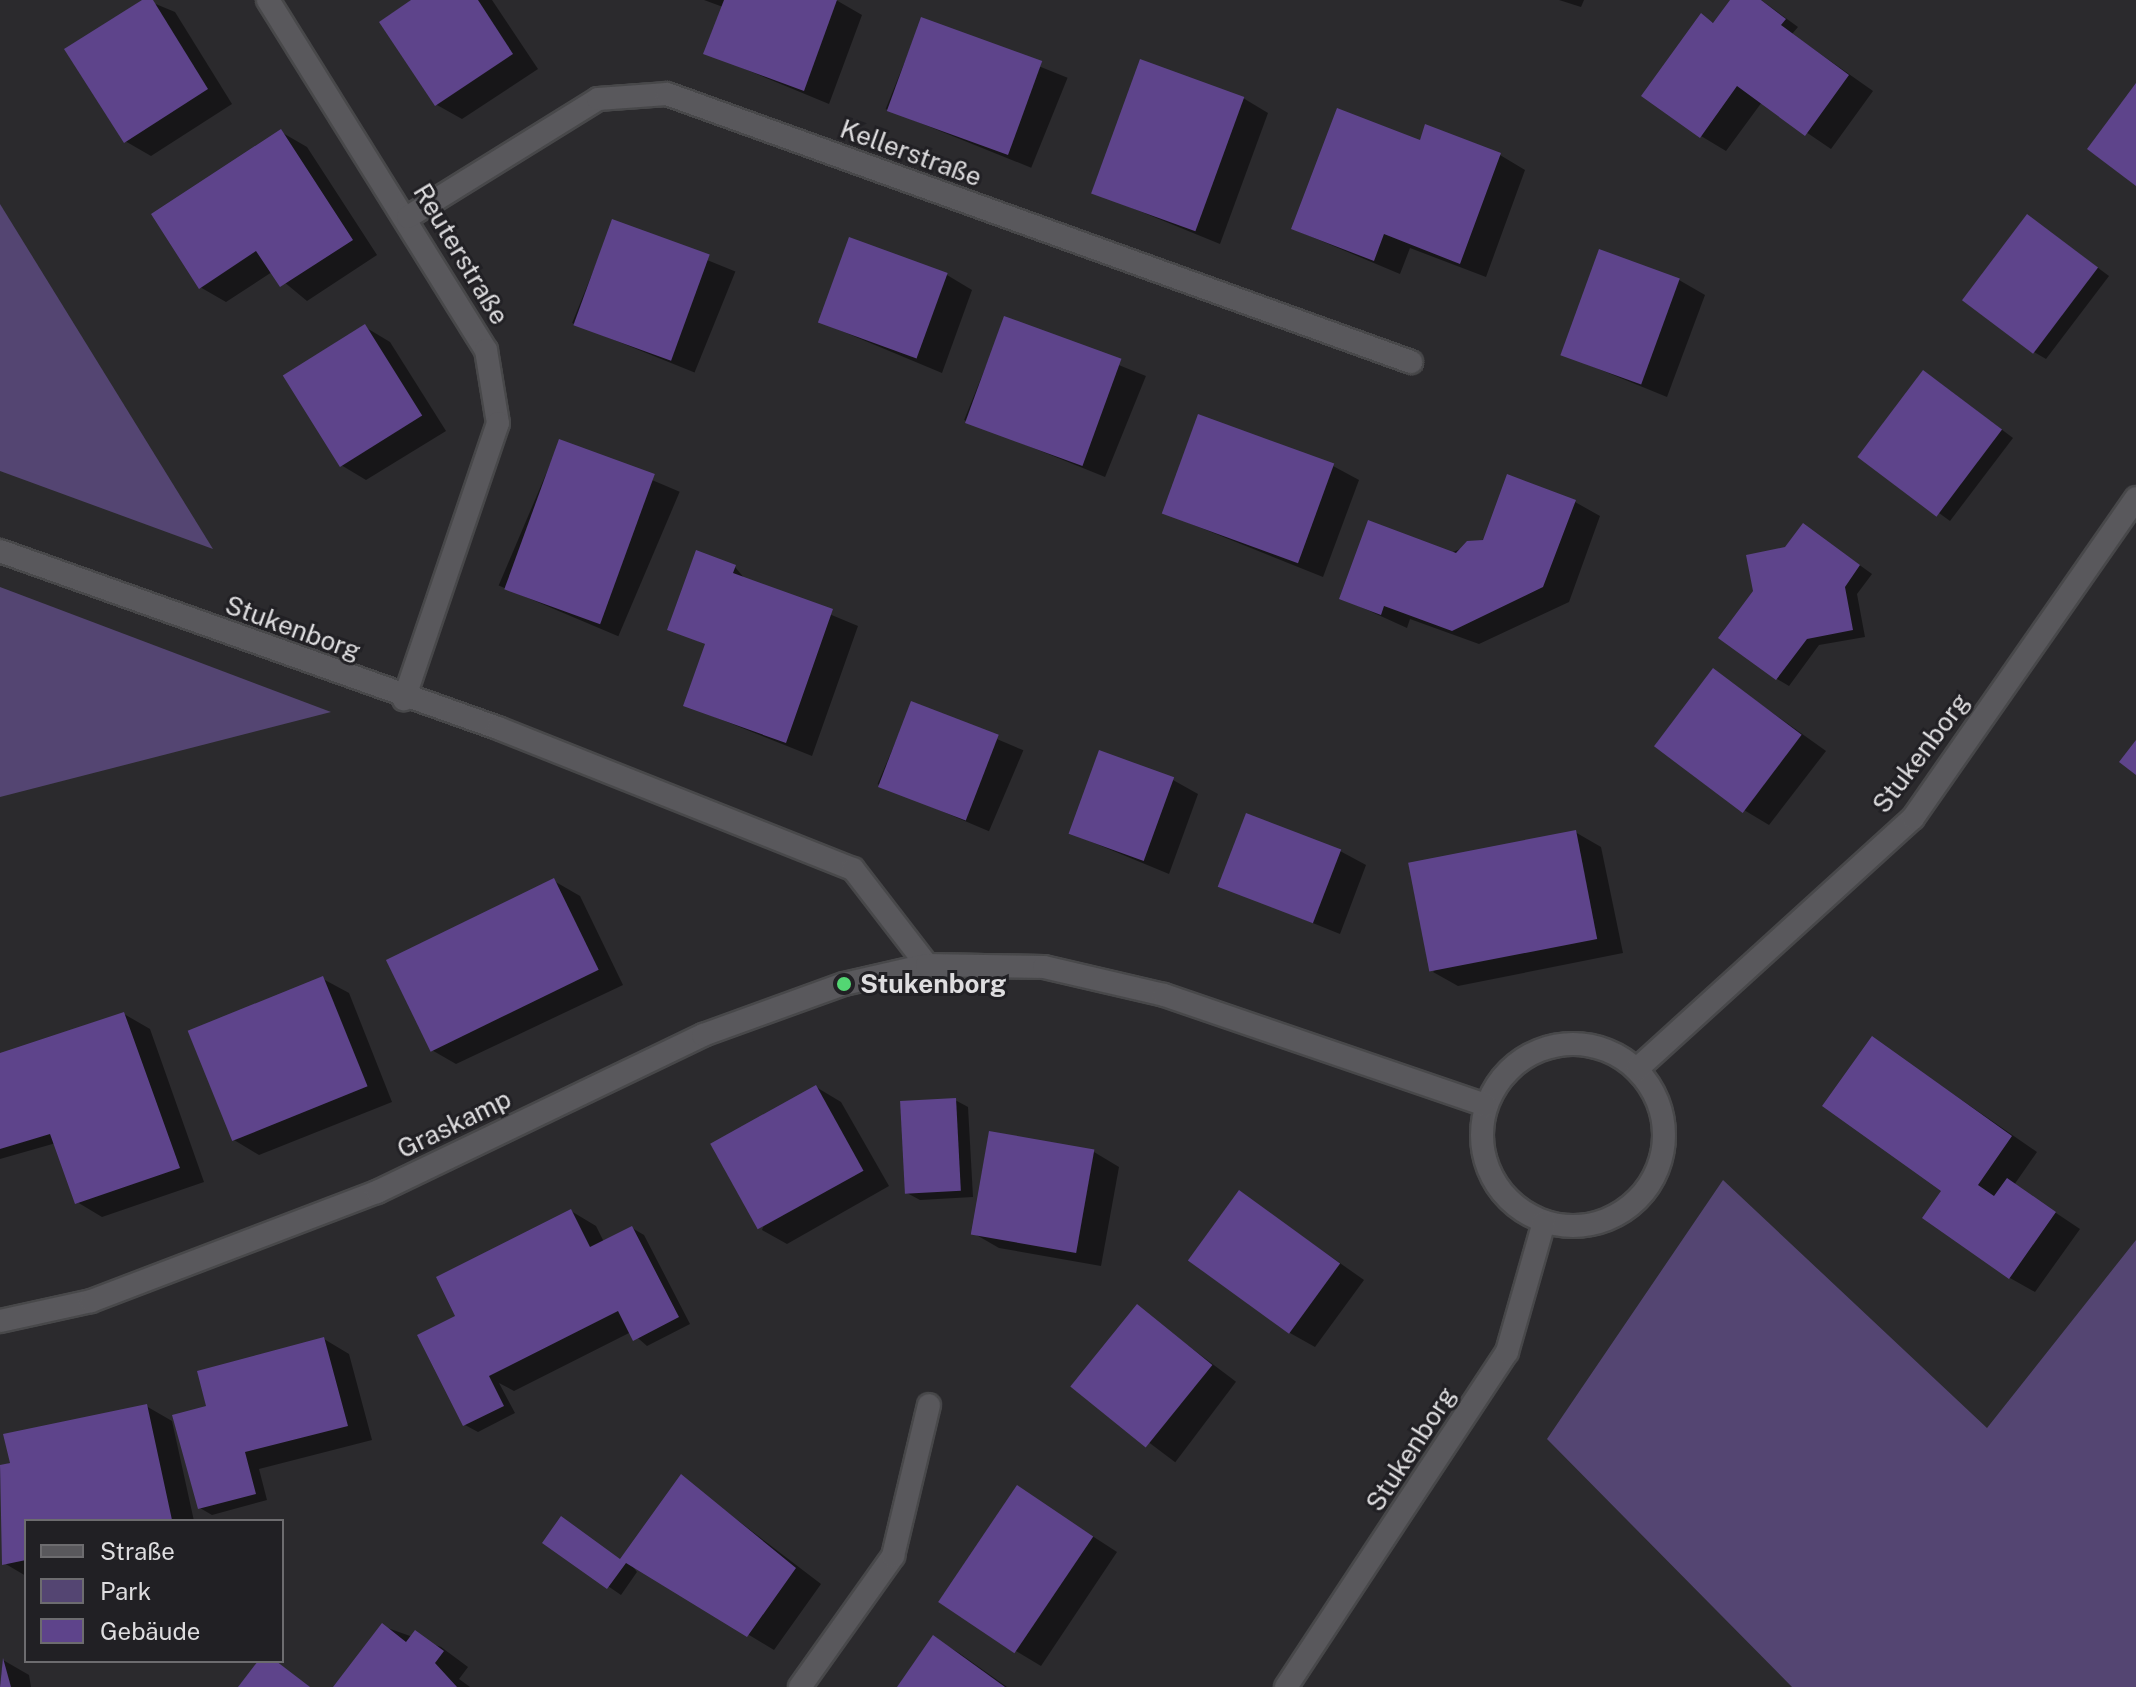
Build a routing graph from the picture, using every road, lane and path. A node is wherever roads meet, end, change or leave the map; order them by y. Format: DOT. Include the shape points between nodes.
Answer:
graph roads {
  1 [pos="268,0"];
  2 [pos="408,217"];
  3 [pos="1411,362"];
  4 [pos="2136,498"];
  5 [pos="0,551"];
  6 [pos="404,699"];
  7 [pos="927,965"];
  8 [pos="1637,1069"];
  9 [pos="1486,1105"];
  10 [pos="1544,1222"];
  11 [pos="0,1321"];
  12 [pos="929,1405"];
  13 [pos="800,1687"];
  14 [pos="1286,1687"];
  1 -- 2 [label="street, Reuterstraße"];
  2 -- 3 [label="street, Kellerstraße" via="598,99 667,94"];
  2 -- 6 [label="street, Reuterstraße" via="486,350 498,423"];
  4 -- 8 [label="street, Stukenborg" via="1913,818"];
  5 -- 6 [label="street, Stukenborg"];
  6 -- 7 [label="street, Stukenborg" via="498,728 853,869"];
  7 -- 9 [label="street" via="1044,967 1164,995"];
  7 -- 11 [label="street, Graskamp" via="844,984 703,1035 377,1192 91,1301"];
  8 -- 9 [label="street" via="1597,1046 1552,1045 1511,1066"];
  8 -- 10 [label="street" via="1659,1103 1664,1144 1652,1183 1623,1212 1585,1226"];
  9 -- 10 [label="street" via="1480,1141 1490,1176 1512,1205"];
  10 -- 14 [label="street, Stukenborg" via="1507,1352"];
  12 -- 13 [label="street" via="893,1556"];
}
